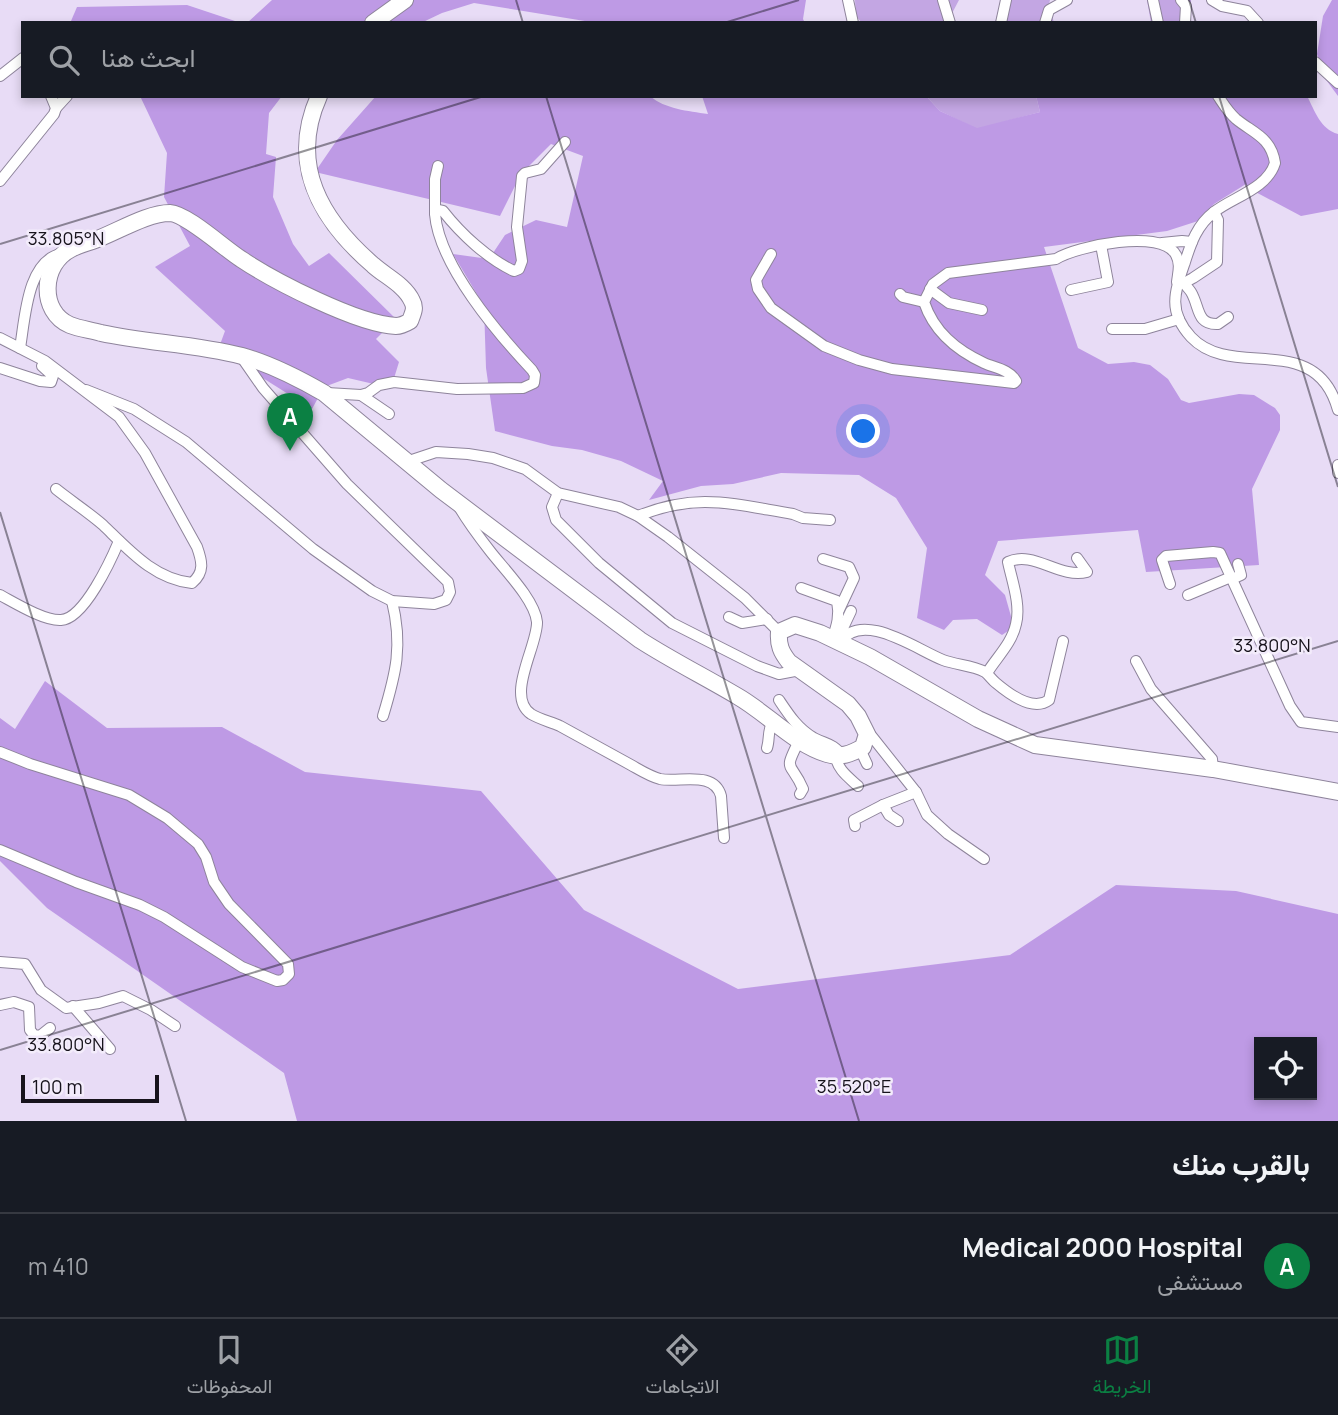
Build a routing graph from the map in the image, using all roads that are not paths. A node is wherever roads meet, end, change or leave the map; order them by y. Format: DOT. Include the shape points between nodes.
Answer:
graph roads {
  1 [pos="405,0"];
  2 [pos="848,0"];
  3 [pos="943,0"];
  4 [pos="1006,0"];
  5 [pos="1067,0"];
  6 [pos="1153,0"];
  7 [pos="1181,0"];
  8 [pos="1212,0"];
  9 [pos="376,21"];
  10 [pos="853,21"];
  11 [pos="949,21"];
  12 [pos="1001,21"];
  13 [pos="1046,21"];
  14 [pos="1158,21"];
  15 [pos="1185,21"];
  16 [pos="1256,21"];
  17 [pos="21,60"];
  18 [pos="1317,64"];
  19 [pos="0,76"];
  20 [pos="1338,83"];
  21 [pos="52,98"];
  22 [pos="65,98"];
  23 [pos="318,98"];
  24 [pos="1220,98"];
  25 [pos="55,108"];
  26 [pos="565,142"];
  27 [pos="438,166"];
  28 [pos="0,181"];
  29 [pos="1214,212"];
  30 [pos="436,213"];
  31 [pos="1192,242"];
  32 [pos="1162,243"];
  33 [pos="1101,246"];
  34 [pos="62,254"];
  35 [pos="771,254"];
  36 [pos="1201,272"];
  37 [pos="1180,283"];
  38 [pos="930,289"];
  39 [pos="1071,290"];
  40 [pos="900,294"];
  41 [pos="1193,296"];
  42 [pos="924,302"];
  43 [pos="982,310"];
  44 [pos="1228,317"];
  45 [pos="1179,319"];
  46 [pos="1112,329"];
  47 [pos="0,338"];
  48 [pos="23,349"];
  49 [pos="240,355"];
  50 [pos="0,368"];
  51 [pos="86,390"];
  52 [pos="324,393"];
  53 [pos="361,395"];
  54 [pos="1338,410"];
  55 [pos="389,414"];
  56 [pos="406,462"];
  57 [pos="1338,465"];
  58 [pos="1338,473"];
  59 [pos="55,489"];
  60 [pos="558,493"];
  61 [pos="453,499"];
  62 [pos="638,516"];
  63 [pos="830,520"];
  64 [pos="119,541"];
  65 [pos="1077,558"];
  66 [pos="823,559"];
  67 [pos="1238,564"];
  68 [pos="1232,578"];
  69 [pos="1170,584"];
  70 [pos="801,588"];
  71 [pos="0,595"];
  72 [pos="1188,595"];
  73 [pos="392,601"];
  74 [pos="839,610"];
  75 [pos="852,611"];
  76 [pos="729,617"];
  77 [pos="766,619"];
  78 [pos="779,632"];
  79 [pos="838,640"];
  80 [pos="1063,641"];
  81 [pos="1136,661"];
  82 [pos="800,670"];
  83 [pos="987,673"];
  84 [pos="779,700"];
  85 [pos="383,716"];
  86 [pos="773,721"];
  87 [pos="860,721"];
  88 [pos="1338,727"];
  89 [pos="800,740"];
  90 [pos="766,748"];
  91 [pos="0,751"];
  92 [pos="839,756"];
  93 [pos="1213,769"];
  94 [pos="858,786"];
  95 [pos="916,792"];
  96 [pos="1338,792"];
  97 [pos="800,794"];
  98 [pos="883,805"];
  99 [pos="898,821"];
  100 [pos="855,825"];
  101 [pos="724,838"];
  102 [pos="0,850"];
  103 [pos="984,859"];
  104 [pos="0,962"];
  105 [pos="0,1005"];
  106 [pos="73,1006"];
  107 [pos="175,1026"];
  108 [pos="50,1028"];
  109 [pos="110,1049"];
  1 -- 9 [label="street"];
  2 -- 10 [label="street"];
  3 -- 11 [label="street"];
  4 -- 12 [label="street"];
  5 -- 13 [label="street" via="1049,10"];
  6 -- 14 [label="street"];
  7 -- 15 [label="street" via="1186,6"];
  8 -- 16 [label="street" via="1247,11"];
  17 -- 19 [label="street"];
  18 -- 20 [label="street"];
  21 -- 25 [label="street"];
  22 -- 25 [label="street"];
  23 -- 34 [label="street" via="307,146 314,192 346,239 414,302 410,321 403,325 361,317 276,280 186,218 171,213 137,222"];
  24 -- 29 [label="street" via="1237,120 1268,142 1275,163 1268,177"];
  25 -- 28 [label="street"];
  26 -- 30 [label="street" via="541,169 522,176 519,269 498,262 443,211"];
  27 -- 30 [label="street"];
  29 -- 31 [label="street"];
  29 -- 36 [label="street" via="1218,220 1217,262"];
  30 -- 53 [label="street" via="449,261 502,338 532,370 534,383 523,388 457,390 394,382"];
  31 -- 32 [label="street"];
  31 -- 37 [label="street"];
  32 -- 33 [label="street"];
  32 -- 37 [label="street" via="1180,263"];
  33 -- 38 [label="street" via="1069,251 1056,259 958,270 940,277"];
  33 -- 39 [label="street" via="1108,282"];
  34 -- 48 [label="street" via="44,261 38,271"];
  34 -- 49 [label="street" via="47,286 50,308 57,318 108,334"];
  35 -- 42 [label="street" via="756,280 758,289 771,308 824,345 892,369 1016,381 1011,374 954,346 934,323"];
  36 -- 37 [label="street"];
  36 -- 41 [label="street"];
  37 -- 41 [label="street"];
  37 -- 45 [label="street"];
  38 -- 42 [label="street"];
  38 -- 43 [label="street" via="949,303"];
  40 -- 42 [label="street"];
  41 -- 44 [label="street" via="1206,323 1219,324"];
  45 -- 46 [label="street" via="1145,329"];
  45 -- 54 [label="street" via="1194,340 1215,351 1283,361 1310,370 1329,386"];
  47 -- 48 [label="street"];
  48 -- 50 [label="street" via="51,374 51,382"];
  48 -- 51 [label="street"];
  49 -- 52 [label="street" via="271,365"];
  49 -- 73 [label="street" via="262,388 347,484 450,587 449,596 440,603"];
  51 -- 64 [label="street" via="131,431 197,547 201,572 192,583 169,578"];
  51 -- 73 [label="street" via="134,409 186,442 336,567"];
  52 -- 53 [label="street"];
  52 -- 56 [label="street"];
  53 -- 55 [label="street"];
  56 -- 60 [label="street" via="436,452 494,458 525,469"];
  56 -- 61 [label="street"];
  57 -- 58 [label="street"];
  59 -- 64 [label="street"];
  60 -- 62 [label="street"];
  60 -- 82 [label="street" via="552,507 556,520 672,624 779,674"];
  61 -- 86 [label="street" via="640,640"];
  61 -- 101 [label="street" via="519,587 537,622 522,681 526,709 655,778 710,782 721,796"];
  62 -- 63 [label="street" via="666,505 699,500"];
  62 -- 77 [label="street"];
  64 -- 71 [label="street" via="89,596 68,618 48,617"];
  65 -- 83 [label="street" via="1087,572 1069,574 1022,558 1008,562 1017,624"];
  66 -- 74 [label="street" via="849,567 854,578"];
  67 -- 68 [label="street" via="1241,575"];
  68 -- 69 [label="street" via="1220,553 1170,554 1162,560"];
  68 -- 72 [label="street"];
  68 -- 88 [label="street" via="1282,693 1301,722"];
  70 -- 74 [label="street" via="837,601"];
  73 -- 85 [label="street" via="398,656"];
  74 -- 79 [label="street"];
  75 -- 79 [label="street"];
  76 -- 77 [label="street" via="742,623"];
  77 -- 78 [label="street"];
  78 -- 79 [label="street" via="795,625"];
  78 -- 82 [label="street" via="783,655"];
  79 -- 83 [label="street" via="855,631 878,632 902,638 924,655"];
  79 -- 93 [label="street" via="978,719 1035,745"];
  80 -- 83 [label="street" via="1052,694 1042,705 1013,695"];
  81 -- 93 [label="street" via="1151,689 1212,759"];
  82 -- 87 [label="street" via="848,704"];
  84 -- 92 [label="street" via="794,722 814,738 833,744"];
  86 -- 89 [label="street"];
  86 -- 90 [label="street"];
  87 -- 92 [label="street" via="867,734 864,757"];
  87 -- 95 [label="street"];
  89 -- 92 [label="street"];
  89 -- 97 [label="street" via="789,765 802,785"];
  91 -- 102 [label="street" via="129,795 167,818 198,844 214,883 288,964 289,974 277,981 242,967 141,905"];
  92 -- 94 [label="street" via="840,769"];
  93 -- 96 [label="street"];
  95 -- 98 [label="street"];
  95 -- 103 [label="street" via="933,821"];
  98 -- 99 [label="street"];
  98 -- 100 [label="street" via="854,820"];
  104 -- 106 [label="street" via="24,964 41,990 66,1008"];
  105 -- 108 [label="street" via="14,1002 29,1007 34,1035"];
  106 -- 107 [label="street" via="123,996"];
  106 -- 109 [label="street"];
}
